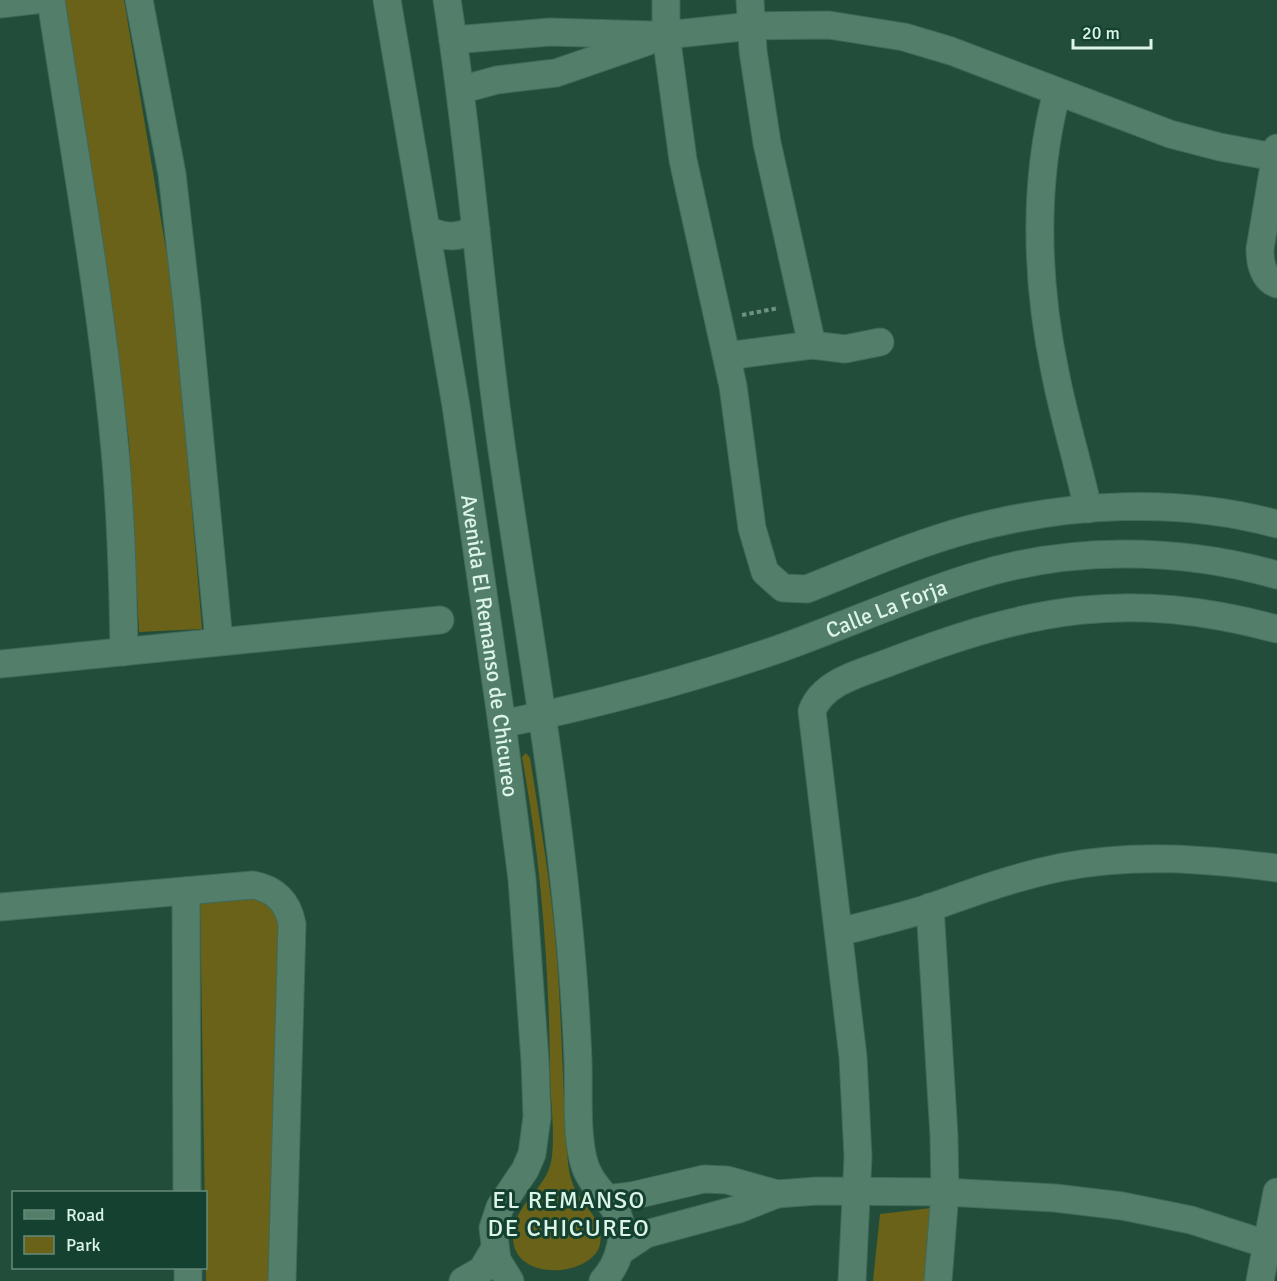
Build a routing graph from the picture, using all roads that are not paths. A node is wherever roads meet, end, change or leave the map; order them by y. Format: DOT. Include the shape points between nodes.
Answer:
graph roads {
  1 [pos="35,0"];
  2 [pos="51,0"];
  3 [pos="140,0"];
  4 [pos="387,0"];
  5 [pos="447,0"];
  6 [pos="666,0"];
  7 [pos="0,4"];
  8 [pos="751,13"];
  9 [pos="550,32"];
  10 [pos="666,35"];
  11 [pos="453,40"];
  12 [pos="556,72"];
  13 [pos="460,90"];
  14 [pos="1058,92"];
  15 [pos="1276,152"];
  16 [pos="476,228"];
  17 [pos="426,229"];
  18 [pos="1277,284"];
  19 [pos="880,342"];
  20 [pos="812,345"];
  21 [pos="727,356"];
  22 [pos="1088,508"];
  23 [pos="1277,524"];
  24 [pos="1277,575"];
  25 [pos="440,620"];
  26 [pos="1277,629"];
  27 [pos="219,641"];
  28 [pos="124,652"];
  29 [pos="0,664"];
  30 [pos="542,716"];
  31 [pos="502,724"];
  32 [pos="1277,868"];
  33 [pos="186,891"];
  34 [pos="0,907"];
  35 [pos="930,908"];
  36 [pos="839,933"];
  37 [pos="187,1191"];
  38 [pos="856,1192"];
  39 [pos="945,1192"];
  40 [pos="1277,1192"];
  41 [pos="777,1194"];
  42 [pos="606,1199"];
  43 [pos="1266,1244"];
  44 [pos="494,1250"];
  45 [pos="619,1252"];
  46 [pos="282,1281"];
  47 [pos="463,1281"];
  48 [pos="510,1281"];
  49 [pos="603,1281"];
  50 [pos="852,1281"];
  51 [pos="938,1281"];
  52 [pos="1260,1281"];
  1 -- 7 [label="street"];
  2 -- 28 [label="street" via="99,310 114,440 123,561"];
  3 -- 27 [label="street" via="172,174"];
  4 -- 17 [label="street, Avenida El Remanso de Chicureo"];
  5 -- 11 [label="street, Avenida El Remanso de Chicureo"];
  6 -- 10 [label="street"];
  8 -- 10 [label="street"];
  8 -- 14 [label="street" via="904,37"];
  8 -- 20 [label="street" via="767,143"];
  9 -- 10 [label="street"];
  9 -- 11 [label="street"];
  9 -- 12 [label="street"];
  10 -- 12 [label="street"];
  10 -- 21 [label="street" via="683,160"];
  11 -- 13 [label="street, Avenida El Remanso de Chicureo"];
  12 -- 13 [label="street" via="497,80"];
  13 -- 16 [label="street, Avenida El Remanso de Chicureo"];
  14 -- 15 [label="street" via="1196,142"];
  14 -- 22 [label="street" via="1044,161 1043,291 1054,370"];
  15 -- 18 [label="street" via="1260,257 1266,274"];
  16 -- 17 [label="street" via="454,237"];
  16 -- 30 [label="street, Avenida El Remanso de Chicureo" via="500,434"];
  17 -- 31 [label="street, Avenida El Remanso de Chicureo"];
  19 -- 20 [label="street" via="845,349"];
  20 -- 21 [label="street"];
  21 -- 22 [label="street" via="752,528 765,572 783,588 807,589 970,529"];
  22 -- 23 [label="street" via="1199,510"];
  24 -- 30 [label="street, Calle La Forja" via="1197,558 1127,554 1010,567 960,581 771,652"];
  25 -- 27 [label="street"];
  26 -- 36 [label="street" via="1194,610 1125,606 1080,609 1024,618 940,642 839,681 817,699 812,711"];
  27 -- 28 [label="street"];
  28 -- 29 [label="street"];
  30 -- 31 [label="street, Calle La Forja"];
  30 -- 42 [label="street, Avenida El Remanso de Chicureo" via="571,963 582,1155 588,1176"];
  31 -- 44 [label="street, Avenida El Remanso de Chicureo" via="522,879 537,1117 532,1154 496,1217"];
  32 -- 35 [label="street" via="1204,859 1111,860 1027,875"];
  33 -- 34 [label="street"];
  33 -- 37 [label="street"];
  33 -- 46 [label="street" via="263,887 279,896 290,914"];
  35 -- 36 [label="street"];
  35 -- 39 [label="street"];
  36 -- 38 [label="street" via="852,1057 858,1156"];
  38 -- 39 [label="street"];
  38 -- 41 [label="street"];
  38 -- 50 [label="street"];
  39 -- 43 [label="street" via="1122,1206 1191,1220"];
  39 -- 51 [label="street"];
  40 -- 43 [label="street"];
  41 -- 42 [label="street" via="727,1180 704,1179"];
  41 -- 45 [label="street" via="739,1209 646,1234"];
  42 -- 45 [label="street, Avenida El Remanso de Chicureo" via="618,1215"];
  43 -- 52 [label="street"];
  44 -- 47 [label="street" via="482,1270"];
  44 -- 48 [label="street, Avenida El Remanso de Chicureo"];
  45 -- 49 [label="street, Avenida El Remanso de Chicureo"];
}
